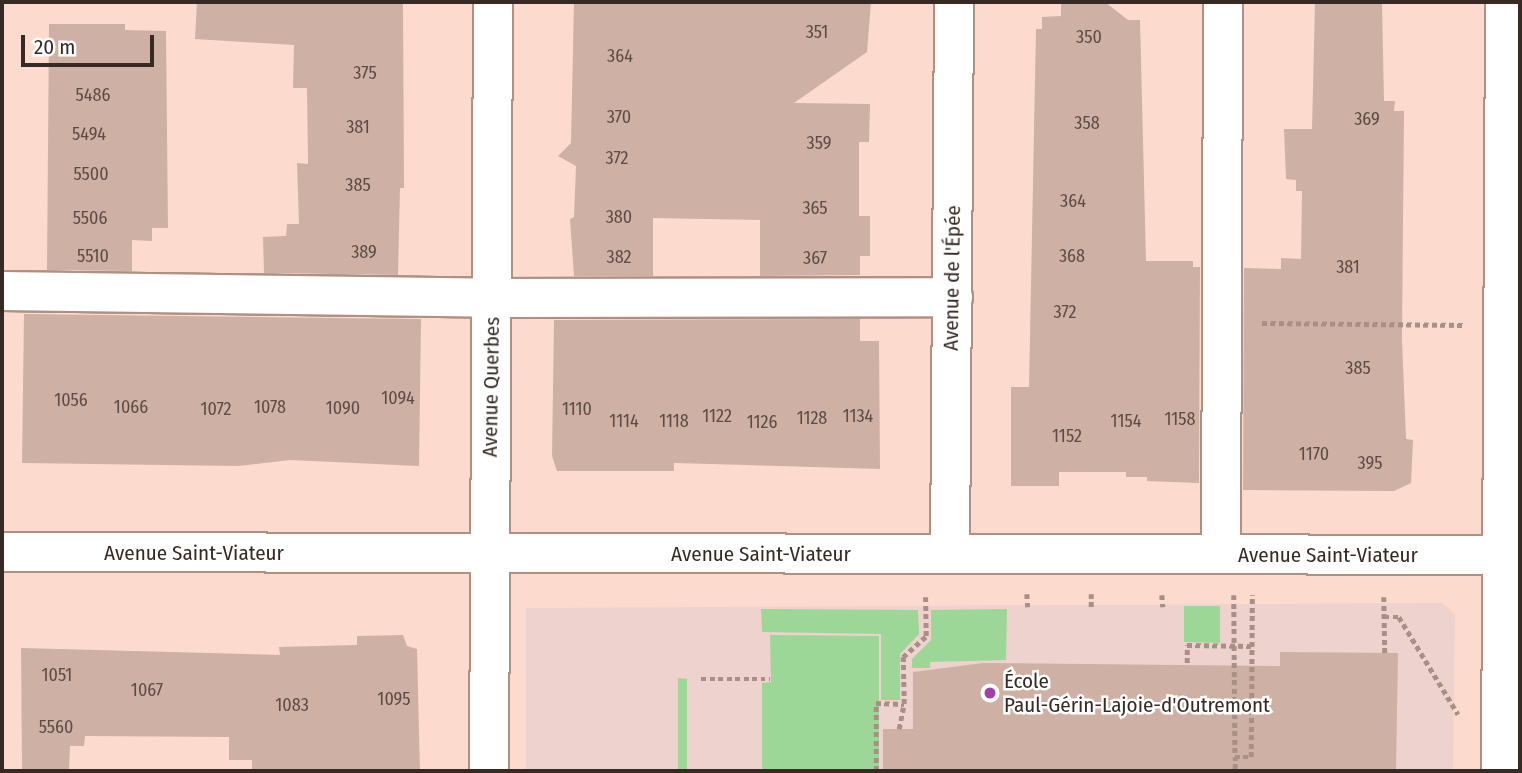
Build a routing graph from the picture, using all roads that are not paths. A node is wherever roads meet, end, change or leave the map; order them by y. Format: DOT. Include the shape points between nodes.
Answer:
graph roads {
  1 [pos="492,2"];
  2 [pos="954,2"];
  3 [pos="1223,2"];
  4 [pos="1505,2"];
  5 [pos="2,291"];
  6 [pos="953,297"];
  7 [pos="493,298"];
  8 [pos="2,552"];
  9 [pos="489,553"];
  10 [pos="950,554"];
  11 [pos="1221,554"];
  12 [pos="1512,555"];
  13 [pos="489,771"];
  14 [pos="1500,771"];
  1 -- 7 [label="street, Avenue Querbes"];
  2 -- 6 [label="street, Avenue de l'Épée"];
  3 -- 11 [label="street"];
  4 -- 12 [label="street"];
  5 -- 7 [label="street"];
  6 -- 7 [label="street"];
  6 -- 10 [label="street, Avenue de l'Épée"];
  7 -- 9 [label="street, Avenue Querbes"];
  8 -- 9 [label="street, Avenue Saint-Viateur"];
  9 -- 10 [label="street, Avenue Saint-Viateur"];
  9 -- 13 [label="street, Avenue Querbes"];
  10 -- 11 [label="street, Avenue Saint-Viateur"];
  11 -- 12 [label="street, Avenue Saint-Viateur"];
  12 -- 14 [label="street"];
}
